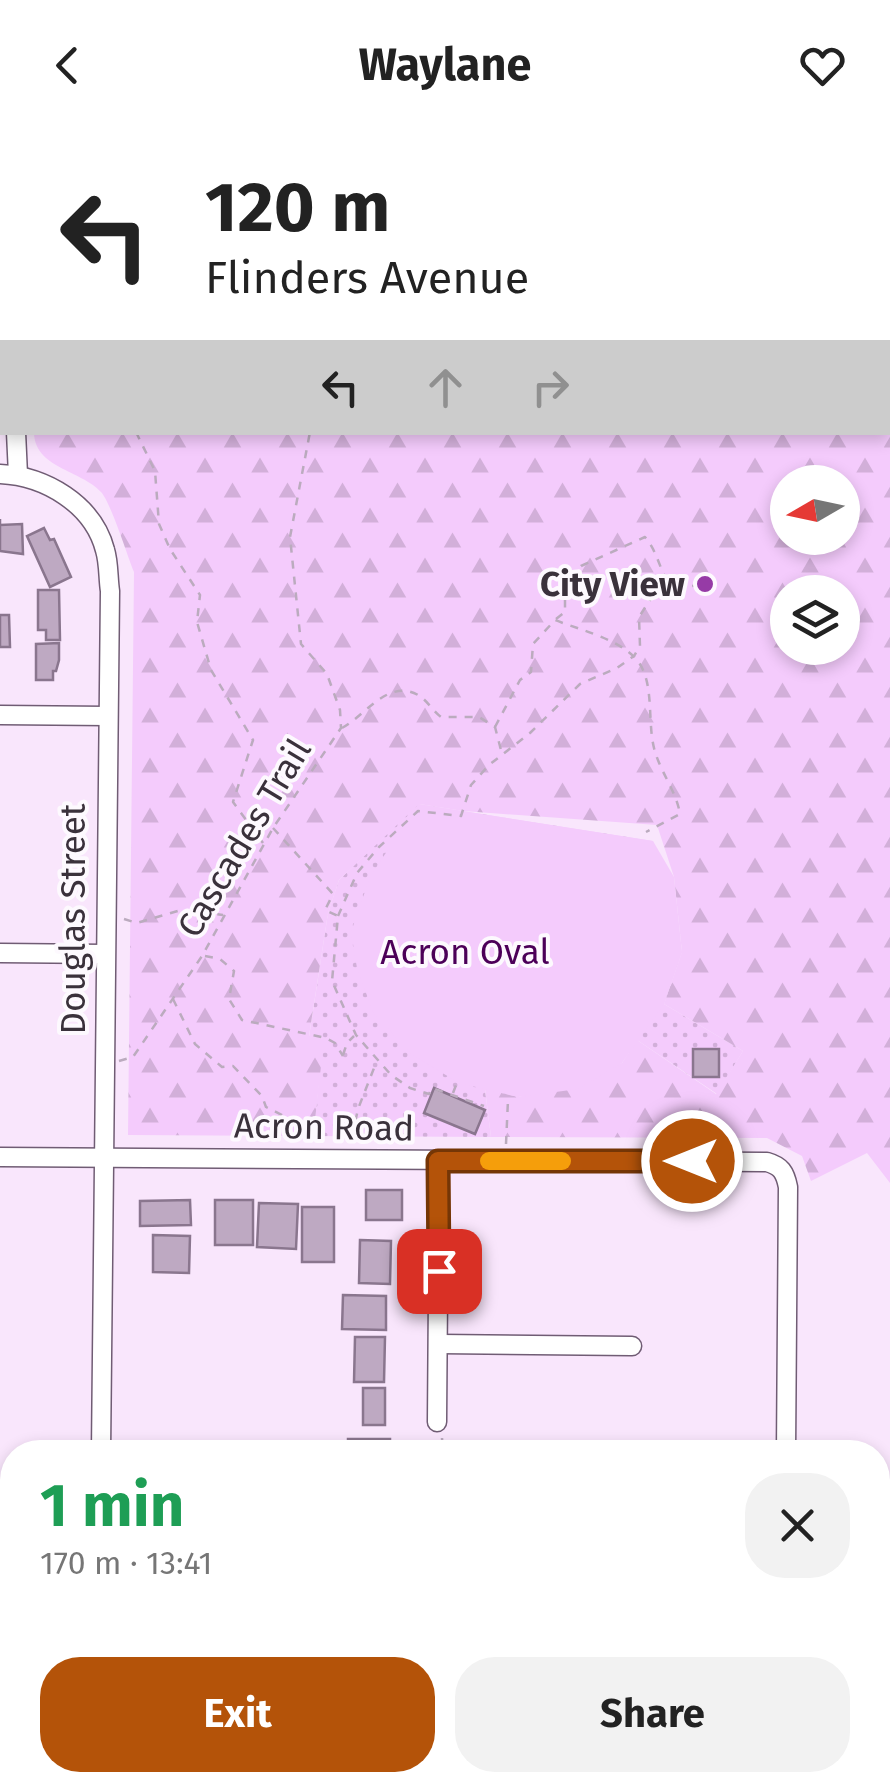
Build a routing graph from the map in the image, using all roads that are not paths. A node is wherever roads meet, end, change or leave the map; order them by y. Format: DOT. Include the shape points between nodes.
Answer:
graph roads {
  1 [pos="16,435"];
  2 [pos="9,475"];
  3 [pos="0,715"];
  4 [pos="108,716"];
  5 [pos="0,953"];
  6 [pos="105,954"];
  7 [pos="0,1157"];
  8 [pos="104,1157"];
  9 [pos="438,1161"];
  10 [pos="440,1344"];
  11 [pos="632,1346"];
  12 [pos="438,1422"];
  13 [pos="100,1440"];
  14 [pos="786,1440"];
  1 -- 2 [label="street, Douglas Street"];
  2 -- 4 [label="street, Douglas Street" via="57,489 86,514 105,548"];
  3 -- 4 [label="street"];
  4 -- 6 [label="street, Douglas Street"];
  5 -- 6 [label="street"];
  6 -- 8 [label="street, Douglas Street"];
  7 -- 8 [label="street, Acron Road"];
  8 -- 9 [label="street, Acron Road"];
  8 -- 13 [label="street, Douglas Street"];
  9 -- 10 [label="street"];
  9 -- 14 [label="street, Acron Road" via="767,1162 783,1170"];
  10 -- 11 [label="street"];
  10 -- 12 [label="street"];
}
